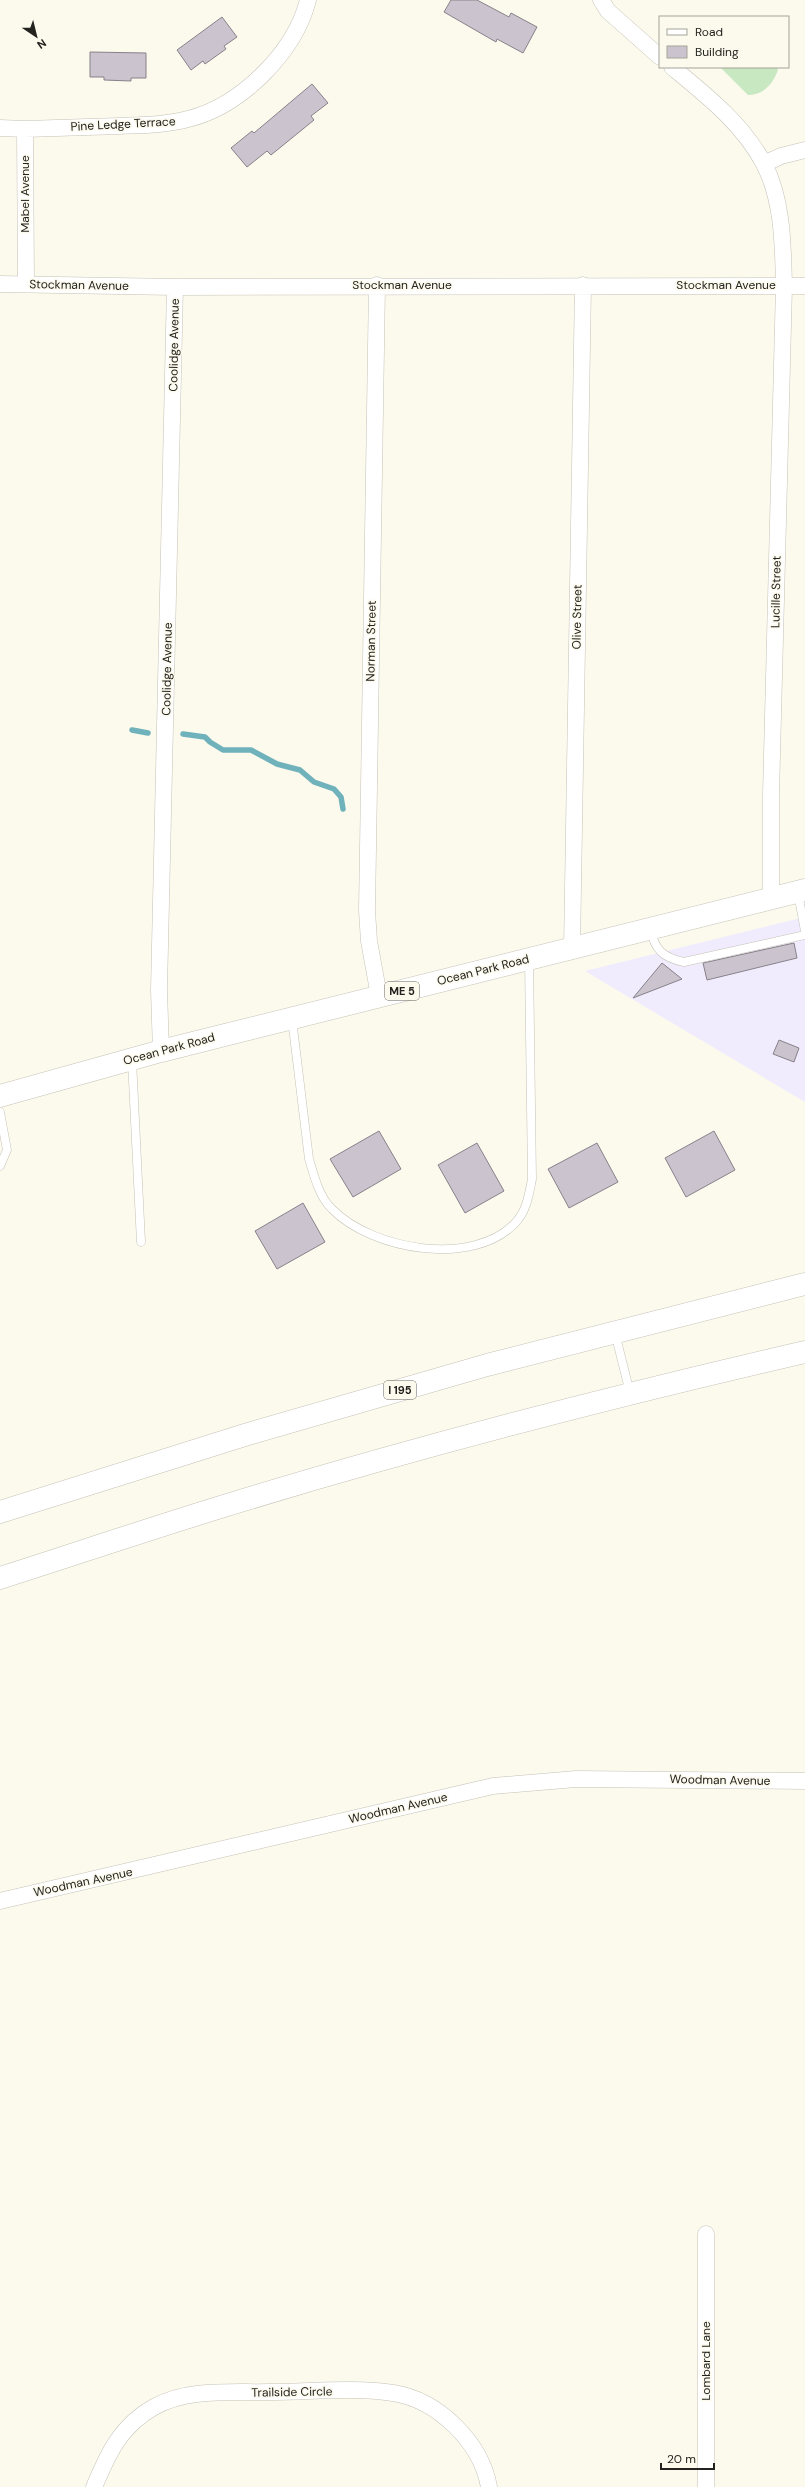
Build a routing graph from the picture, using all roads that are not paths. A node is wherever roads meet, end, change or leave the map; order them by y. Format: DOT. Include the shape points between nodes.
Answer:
graph roads {
  1 [pos="308,0"];
  2 [pos="601,0"];
  3 [pos="659,56"];
  4 [pos="673,68"];
  5 [pos="0,128"];
  6 [pos="25,129"];
  7 [pos="805,150"];
  8 [pos="764,164"];
  9 [pos="0,284"];
  10 [pos="26,284"];
  11 [pos="377,285"];
  12 [pos="583,285"];
  13 [pos="784,286"];
  14 [pos="805,286"];
  15 [pos="175,287"];
  16 [pos="801,891"];
  17 [pos="771,898"];
  18 [pos="651,928"];
  19 [pos="805,931"];
  20 [pos="805,935"];
  21 [pos="572,948"];
  22 [pos="529,959"];
  23 [pos="379,996"];
  24 [pos="292,1018"];
  25 [pos="161,1051"];
  26 [pos="132,1059"];
  27 [pos="0,1096"];
  28 [pos="0,1112"];
  29 [pos="0,1166"];
  30 [pos="141,1242"];
  31 [pos="805,1284"];
  32 [pos="614,1331"];
  33 [pos="805,1352"];
  34 [pos="630,1393"];
  35 [pos="0,1512"];
  36 [pos="0,1578"];
  37 [pos="805,1781"];
  38 [pos="0,1901"];
  39 [pos="706,2234"];
  40 [pos="94,2487"];
  41 [pos="489,2487"];
  42 [pos="706,2487"];
  1 -- 6 [label="street, Pine Ledge Terrace" via="294,38 276,62 261,77 209,113 166,124"];
  2 -- 3 [label="street" via="608,11"];
  4 -- 8 [label="street, Lucille Street" via="745,135"];
  5 -- 6 [label="street"];
  6 -- 10 [label="street, Mabel Avenue"];
  7 -- 8 [label="street" via="781,156"];
  8 -- 13 [label="street, Lucille Street" via="779,218"];
  9 -- 10 [label="street, Stockman Avenue"];
  10 -- 15 [label="street, Stockman Avenue"];
  11 -- 12 [label="street, Stockman Avenue"];
  11 -- 15 [label="street, Stockman Avenue"];
  11 -- 23 [label="street, Norman Street" via="367,911 369,941"];
  12 -- 13 [label="street, Stockman Avenue"];
  12 -- 21 [label="street, Olive Street"];
  13 -- 14 [label="street, Stockman Avenue"];
  13 -- 17 [label="street, Lucille Street" via="771,795"];
  15 -- 25 [label="street, Coolidge Avenue" via="159,990"];
  16 -- 17 [label="main road, Ocean Park Road / ME 5"];
  16 -- 19 [label="lane"];
  17 -- 18 [label="main road, Ocean Park Road / ME 5"];
  18 -- 20 [label="lane" via="653,943 657,948 675,960 684,962"];
  18 -- 21 [label="main road, Ocean Park Road / ME 5"];
  21 -- 22 [label="main road, Ocean Park Road / ME 5"];
  22 -- 23 [label="main road, Ocean Park Road / ME 5"];
  22 -- 24 [label="lane" via="532,1179 524,1210 517,1221 506,1231 476,1245 432,1249 388,1240 356,1227 330,1208 314,1177 309,1159"];
  23 -- 24 [label="main road, Ocean Park Road / ME 5"];
  24 -- 25 [label="main road, Ocean Park Road / ME 5"];
  25 -- 26 [label="main road, Ocean Park Road / ME 5"];
  26 -- 27 [label="main road, Ocean Park Road / ME 5"];
  26 -- 30 [label="lane"];
  28 -- 29 [label="lane" via="7,1150"];
  31 -- 32 [label="main road, I 195"];
  32 -- 34 [label="lane"];
  32 -- 35 [label="main road, I 195" via="248,1434"];
  33 -- 34 [label="main road"];
  34 -- 36 [label="main road" via="365,1464"];
  37 -- 38 [label="street, Woodman Avenue" via="576,1779 493,1786"];
  39 -- 42 [label="street, Lombard Lane"];
  40 -- 41 [label="street, Trailside Circle" via="107,2455 121,2433 144,2413 169,2400 217,2393 369,2391 394,2393 425,2405 447,2419 466,2438 481,2461"];
}
